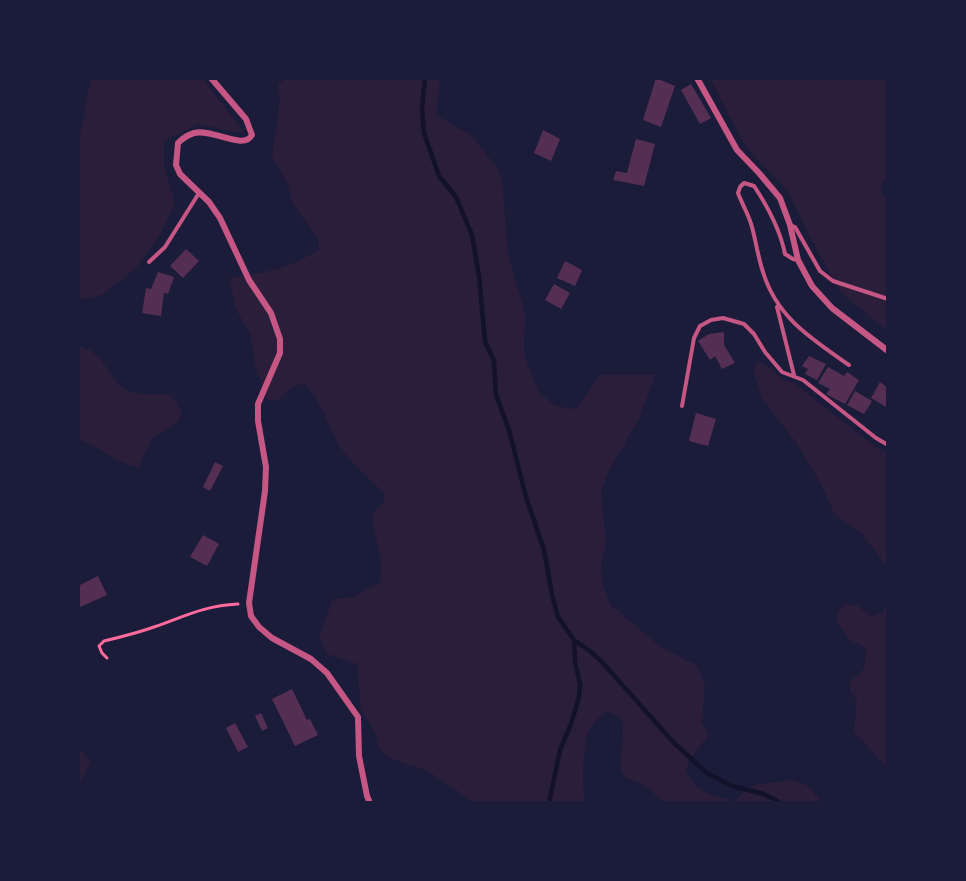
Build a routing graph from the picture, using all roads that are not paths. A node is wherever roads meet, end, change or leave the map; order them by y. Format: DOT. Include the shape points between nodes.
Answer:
graph roads {
  1 [pos="211,78"];
  2 [pos="697,78"];
  3 [pos="200,193"];
  4 [pos="790,225"];
  5 [pos="798,260"];
  6 [pos="149,262"];
  7 [pos="888,299"];
  8 [pos="776,303"];
  9 [pos="888,351"];
  10 [pos="849,365"];
  11 [pos="794,375"];
  12 [pos="682,406"];
  13 [pos="888,446"];
  14 [pos="370,803"];
  1 -- 3 [label="street" via="246,119 252,135 244,142 197,132 178,143 176,165"];
  2 -- 4 [label="street" via="737,150 780,198"];
  3 -- 6 [label="lane" via="165,247"];
  3 -- 14 [label="street" via="220,218 249,280 272,314 280,339 280,352 258,404 266,467 249,603 251,616 272,638 311,659 327,673 358,717 360,756"];
  4 -- 5 [label="street"];
  4 -- 7 [label="lane" via="795,227 820,271 833,281"];
  5 -- 8 [label="lane" via="785,254 782,237 765,203 754,186 744,183 738,193"];
  5 -- 9 [label="street" via="812,286 832,308"];
  8 -- 10 [label="lane" via="818,344"];
  8 -- 11 [label="lane"];
  11 -- 12 [label="lane" via="775,366 744,324 723,318 711,320 700,326 694,338"];
  11 -- 13 [label="lane"];
}
